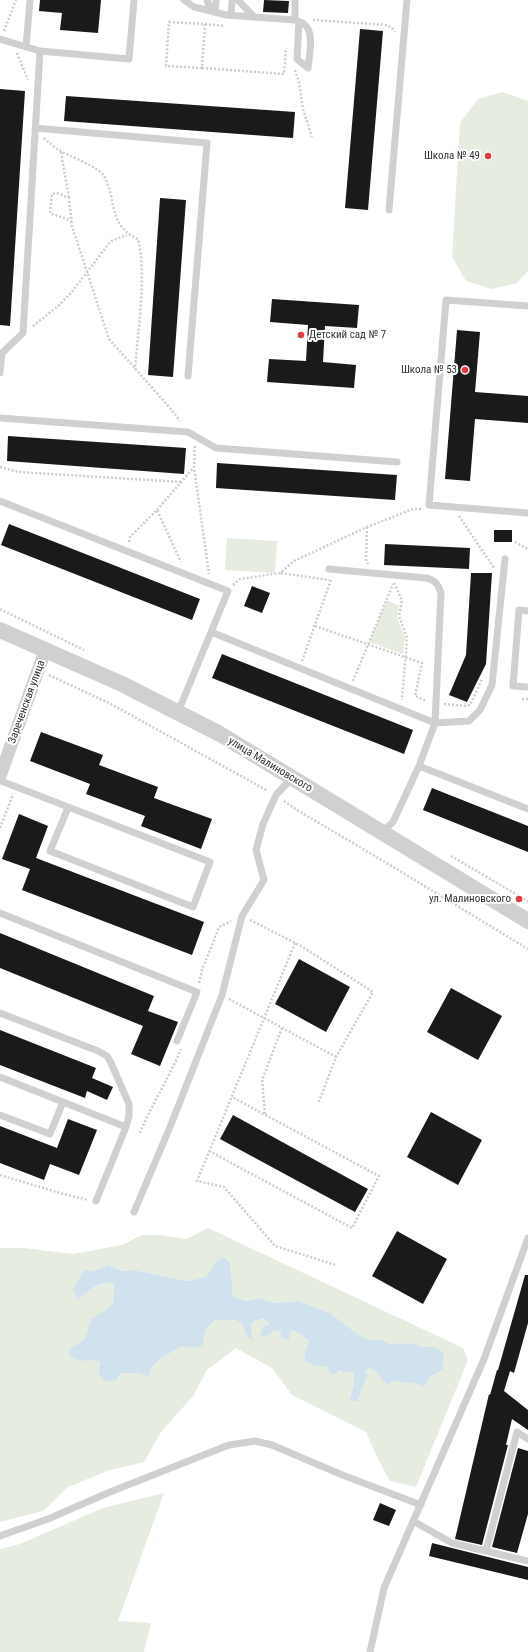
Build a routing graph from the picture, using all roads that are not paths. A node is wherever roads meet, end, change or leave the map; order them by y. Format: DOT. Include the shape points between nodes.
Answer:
graph roads {
  1 [pos="30,0"];
  2 [pos="134,0"];
  3 [pos="184,0"];
  4 [pos="207,0"];
  5 [pos="216,0"];
  6 [pos="295,0"];
  7 [pos="407,0"];
  8 [pos="235,1"];
  9 [pos="213,11"];
  10 [pos="231,15"];
  11 [pos="254,17"];
  12 [pos="297,21"];
  13 [pos="1,39"];
  14 [pos="26,47"];
  15 [pos="40,51"];
  16 [pos="35,128"];
  17 [pos="389,210"];
  18 [pos="528,306"];
  19 [pos="0,373"];
  20 [pos="188,376"];
  21 [pos="0,418"];
  22 [pos="396,462"];
  23 [pos="0,501"];
  24 [pos="528,513"];
  25 [pos="505,559"];
  26 [pos="330,569"];
  27 [pos="528,610"];
  28 [pos="0,630"];
  29 [pos="211,632"];
  30 [pos="45,651"];
  31 [pos="528,687"];
  32 [pos="178,712"];
  33 [pos="435,722"];
  34 [pos="419,766"];
  35 [pos="292,778"];
  36 [pos="0,780"];
  37 [pos="68,808"];
  38 [pos="528,809"];
  39 [pos="381,832"];
  40 [pos="0,913"];
  41 [pos="528,921"];
  42 [pos="0,1012"];
  43 [pos="180,1042"];
  44 [pos="0,1078"];
  45 [pos="62,1102"];
  46 [pos="0,1115"];
  47 [pos="126,1127"];
  48 [pos="96,1201"];
  49 [pos="134,1212"];
  50 [pos="528,1238"];
  51 [pos="528,1439"];
  52 [pos="421,1505"];
  53 [pos="414,1521"];
  54 [pos="0,1536"];
  55 [pos="486,1551"];
  56 [pos="528,1561"];
  57 [pos="370,1652"];
  1 -- 14 [label="lane"];
  2 -- 15 [label="lane" via="129,59"];
  3 -- 9 [label="lane" via="194,7"];
  4 -- 9 [label="lane"];
  5 -- 9 [label="lane"];
  6 -- 12 [label="lane"];
  7 -- 17 [label="lane"];
  8 -- 10 [label="lane"];
  8 -- 11 [label="lane"];
  9 -- 10 [label="lane"];
  10 -- 11 [label="lane"];
  11 -- 12 [label="lane"];
  12 -- 12 [label="lane" via="304,24 309,31 308,68 297,59"];
  13 -- 14 [label="lane"];
  14 -- 15 [label="lane"];
  15 -- 16 [label="lane"];
  16 -- 19 [label="lane" via="23,333 2,353"];
  16 -- 20 [label="lane" via="207,143"];
  18 -- 24 [label="lane" via="446,300 429,505"];
  21 -- 22 [label="lane" via="188,432 216,448"];
  23 -- 29 [label="lane" via="228,591"];
  25 -- 33 [label="lane" via="492,686 480,710 469,721"];
  26 -- 33 [label="lane" via="433,580 438,585 441,593"];
  27 -- 31 [label="lane" via="519,610 513,686"];
  28 -- 30 [label="street, улица Малиновского"];
  29 -- 32 [label="lane"];
  29 -- 33 [label="lane"];
  30 -- 32 [label="street, улица Малиновского" via="122,684"];
  30 -- 36 [label="street, Зареченская улица"];
  32 -- 35 [label="street, улица Малиновского" via="220,734"];
  33 -- 34 [label="lane"];
  34 -- 38 [label="lane"];
  34 -- 39 [label="lane" via="393,822"];
  35 -- 39 [label="street, улица Малиновского"];
  35 -- 49 [label="lane" via="276,795 263,824 256,850 264,880 242,916 222,995"];
  36 -- 37 [label="lane"];
  37 -- 37 [label="lane" via="210,862 193,907 50,851"];
  39 -- 41 [label="street, улица Малиновского"];
  40 -- 43 [label="lane" via="197,992"];
  42 -- 47 [label="lane" via="106,1056 129,1104"];
  44 -- 45 [label="lane"];
  45 -- 46 [label="lane" via="50,1134"];
  45 -- 47 [label="lane"];
  47 -- 48 [label="lane"];
  50 -- 52 [label="lane" via="484,1359"];
  51 -- 55 [label="lane" via="517,1432"];
  52 -- 53 [label="lane"];
  52 -- 54 [label="lane" via="272,1445 255,1441 229,1445"];
  53 -- 55 [label="lane" via="452,1543"];
  53 -- 57 [label="lane" via="384,1588"];
  55 -- 56 [label="lane"];
}
